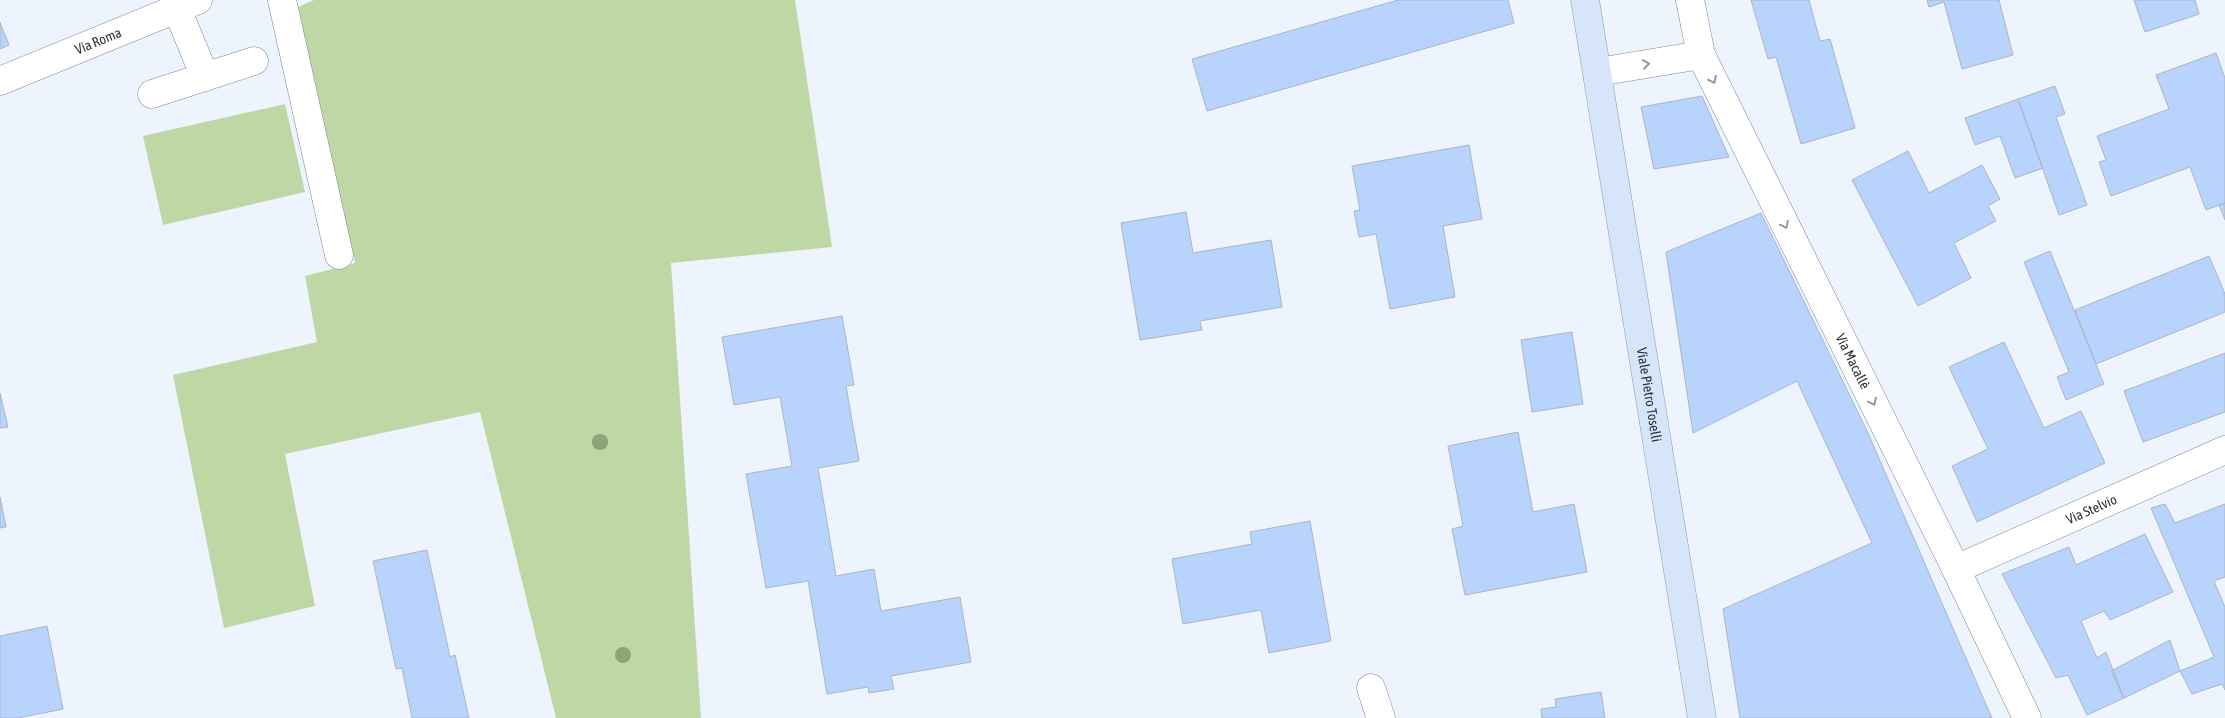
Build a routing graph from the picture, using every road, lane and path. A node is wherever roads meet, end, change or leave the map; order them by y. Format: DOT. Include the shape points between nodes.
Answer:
graph roads {
  1 [pos="282,0"];
  2 [pos="1585,0"];
  3 [pos="1690,0"];
  4 [pos="187,4"];
  5 [pos="1701,56"];
  6 [pos="254,61"];
  7 [pos="1598,72"];
  8 [pos="205,77"];
  9 [pos="0,81"];
  10 [pos="152,94"];
  11 [pos="339,255"];
  12 [pos="2225,450"];
  13 [pos="1956,569"];
  14 [pos="1371,688"];
  15 [pos="1381,718"];
  16 [pos="1702,718"];
  17 [pos="2027,718"];
  1 -- 11 [label="street"];
  2 -- 7 [label="main road, Viale Pietro Toselli"];
  3 -- 5 [label="street, Via Macallè"];
  4 -- 8 [label="street"];
  4 -- 9 [label="street, Via Roma"];
  7 -- 5 [label="street, one-way"];
  5 -- 13 [label="street, Via Macallè, one-way"];
  6 -- 8 [label="street"];
  7 -- 16 [label="main road, Viale Pietro Toselli"];
  8 -- 10 [label="street"];
  12 -- 13 [label="street, Via Stelvio"];
  13 -- 17 [label="street, Via Macallè"];
  14 -- 15 [label="street"];
}
